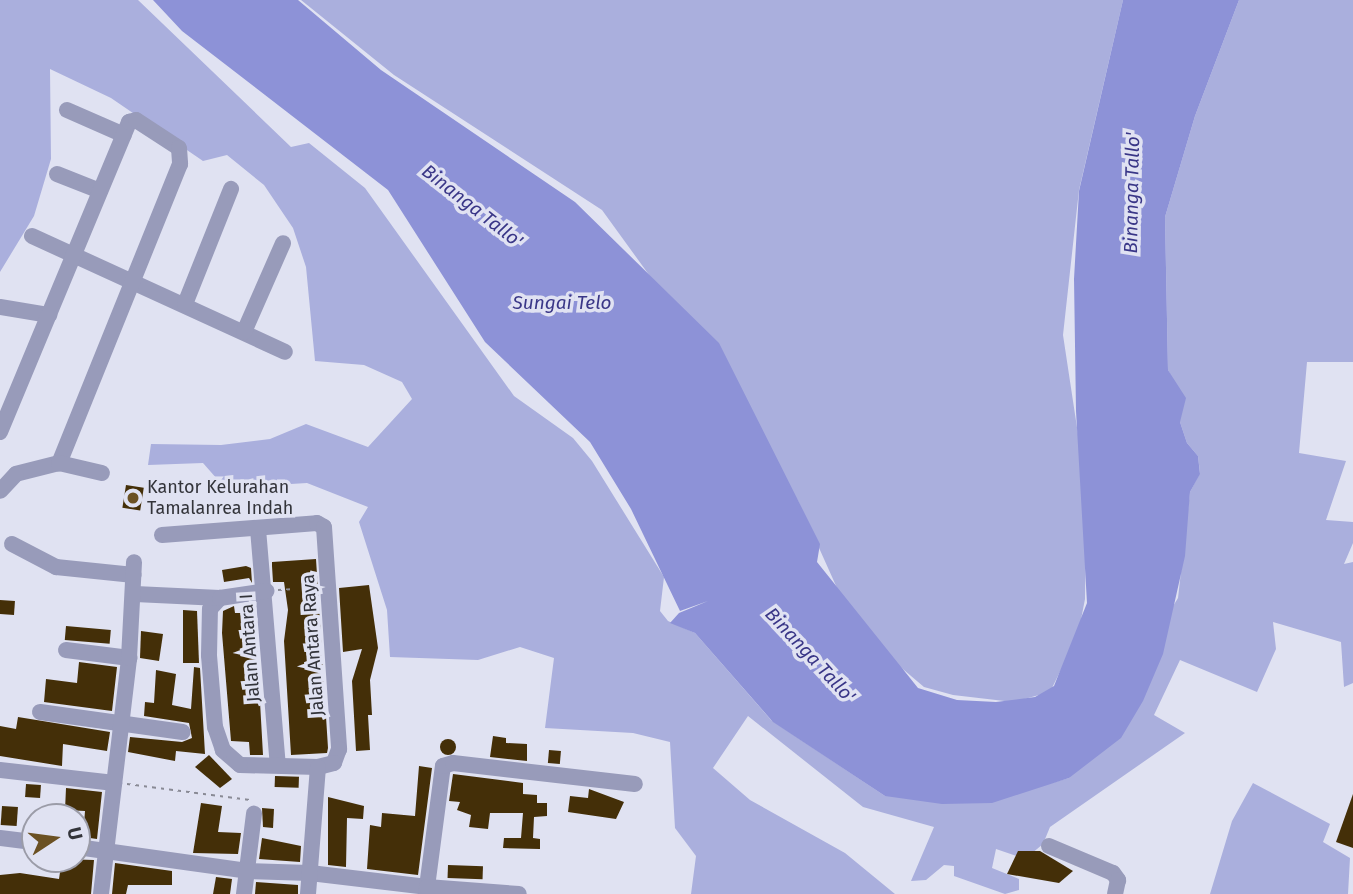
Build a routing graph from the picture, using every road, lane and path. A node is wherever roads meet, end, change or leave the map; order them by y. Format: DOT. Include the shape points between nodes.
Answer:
graph roads {
  1 [pos="67,110"];
  2 [pos="124,135"];
  3 [pos="57,174"];
  4 [pos="231,189"];
  5 [pos="100,191"];
  6 [pos="32,236"];
  7 [pos="284,243"];
  8 [pos="74,254"];
  9 [pos="130,280"];
  10 [pos="185,304"];
  11 [pos="0,307"];
  12 [pos="49,315"];
  13 [pos="244,331"];
  14 [pos="285,352"];
  15 [pos="0,432"];
  16 [pos="59,463"];
  17 [pos="102,473"];
  18 [pos="0,491"];
  19 [pos="258,529"];
  20 [pos="162,535"];
  21 [pos="12,544"];
  22 [pos="295,589"];
  23 [pos="266,591"];
  24 [pos="135,594"];
  25 [pos="220,598"];
  26 [pos="66,650"];
  27 [pos="129,657"];
  28 [pos="40,712"];
  29 [pos="120,726"];
  30 [pos="183,732"];
  31 [pos="278,765"];
  32 [pos="318,767"];
  33 [pos="0,770"];
  34 [pos="114,783"];
  35 [pos="635,784"];
  36 [pos="254,814"];
  37 [pos="0,838"];
  38 [pos="21,840"];
  39 [pos="1049,846"];
  40 [pos="91,848"];
  41 [pos="106,850"];
  42 [pos="247,871"];
  43 [pos="310,873"];
  44 [pos="370,888"];
  45 [pos="427,891"];
  46 [pos="101,894"];
  47 [pos="244,894"];
  48 [pos="308,894"];
  49 [pos="519,894"];
  50 [pos="1115,894"];
  1 -- 2 [label="street"];
  2 -- 5 [label="street"];
  2 -- 9 [label="street" via="133,119 182,152"];
  3 -- 5 [label="street"];
  4 -- 10 [label="street"];
  5 -- 8 [label="street"];
  6 -- 8 [label="street"];
  7 -- 13 [label="street"];
  8 -- 9 [label="street"];
  8 -- 12 [label="street"];
  9 -- 10 [label="street"];
  9 -- 16 [label="street"];
  10 -- 13 [label="street"];
  11 -- 12 [label="street"];
  12 -- 15 [label="street"];
  13 -- 14 [label="street"];
  16 -- 17 [label="street"];
  16 -- 18 [label="street" via="16,474"];
  19 -- 20 [label="street"];
  19 -- 23 [label="street, Jalan Antara I"];
  19 -- 32 [label="street, Jalan Antara Raya" via="317,523 324,527 337,760"];
  21 -- 24 [label="street" via="56,567 134,568"];
  22 -- 23 [label="path"];
  23 -- 25 [label="street"];
  23 -- 31 [label="street, Jalan Antara I"];
  24 -- 25 [label="street"];
  24 -- 27 [label="street"];
  25 -- 31 [label="street" via="211,606 209,617 220,745 240,765"];
  26 -- 27 [label="street"];
  27 -- 29 [label="street"];
  28 -- 29 [label="street"];
  29 -- 30 [label="street"];
  29 -- 34 [label="street"];
  31 -- 32 [label="street"];
  32 -- 43 [label="street"];
  33 -- 34 [label="street"];
  34 -- 36 [label="path" via="247,799"];
  34 -- 41 [label="street"];
  35 -- 45 [label="street" via="446,764 441,768"];
  36 -- 42 [label="street"];
  37 -- 38 [label="street"];
  39 -- 50 [label="street" via="1113,873 1118,880"];
  40 -- 41 [label="street"];
  41 -- 42 [label="street"];
  41 -- 46 [label="street"];
  42 -- 43 [label="street"];
  42 -- 47 [label="street"];
  43 -- 44 [label="street"];
  43 -- 48 [label="street"];
  44 -- 45 [label="street"];
  45 -- 49 [label="street"];
}
